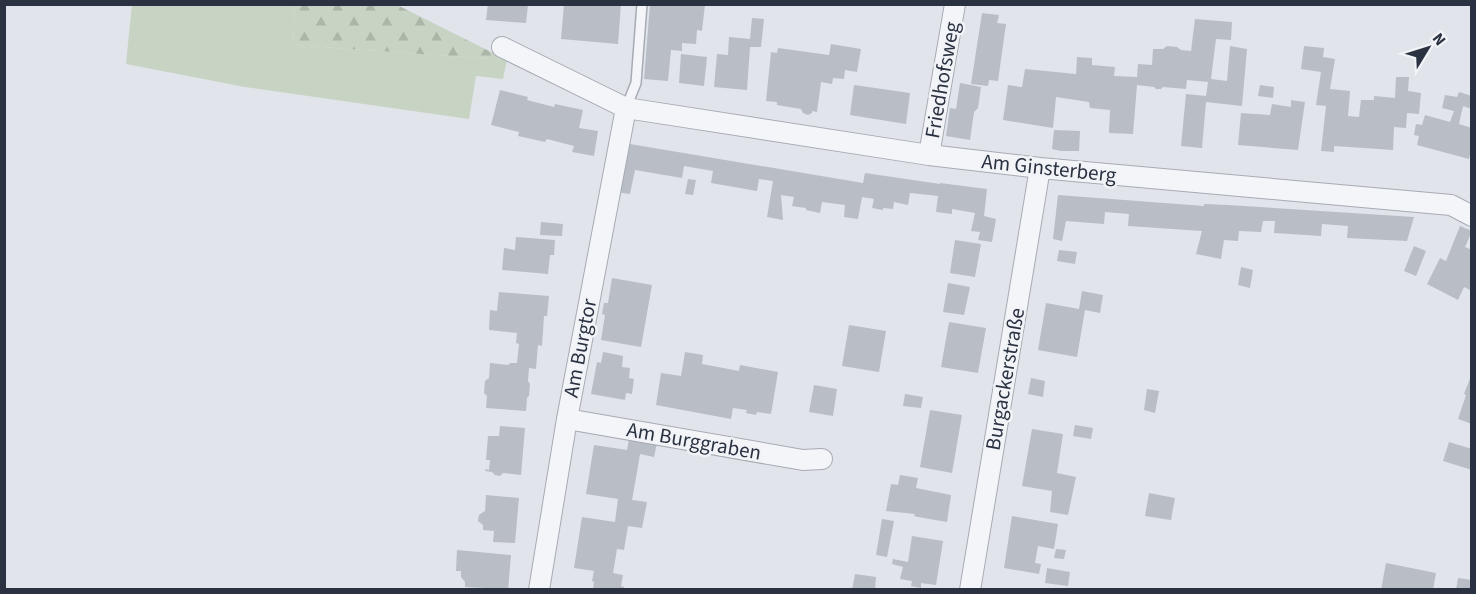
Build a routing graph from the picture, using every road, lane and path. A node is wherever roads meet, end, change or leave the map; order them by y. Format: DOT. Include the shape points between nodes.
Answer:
graph roads {
  1 [pos="642,4"];
  2 [pos="955,4"];
  3 [pos="502,47"];
  4 [pos="626,108"];
  5 [pos="929,155"];
  6 [pos="1040,168"];
  7 [pos="1472,216"];
  8 [pos="567,419"];
  9 [pos="822,459"];
  10 [pos="539,590"];
  11 [pos="970,590"];
  1 -- 4 [label="lane" via="636,83"];
  2 -- 5 [label="street, Friedhofsweg"];
  3 -- 4 [label="street, Am Ginsterberg"];
  4 -- 5 [label="street, Am Ginsterberg"];
  4 -- 8 [label="street, Am Burgtor"];
  5 -- 6 [label="street, Am Ginsterberg"];
  6 -- 7 [label="street, Am Ginsterberg" via="1451,205"];
  6 -- 11 [label="street, Burgackerstraße"];
  8 -- 9 [label="street, Am Burggraben" via="803,460"];
  8 -- 10 [label="street, Am Burgtor"];
}
